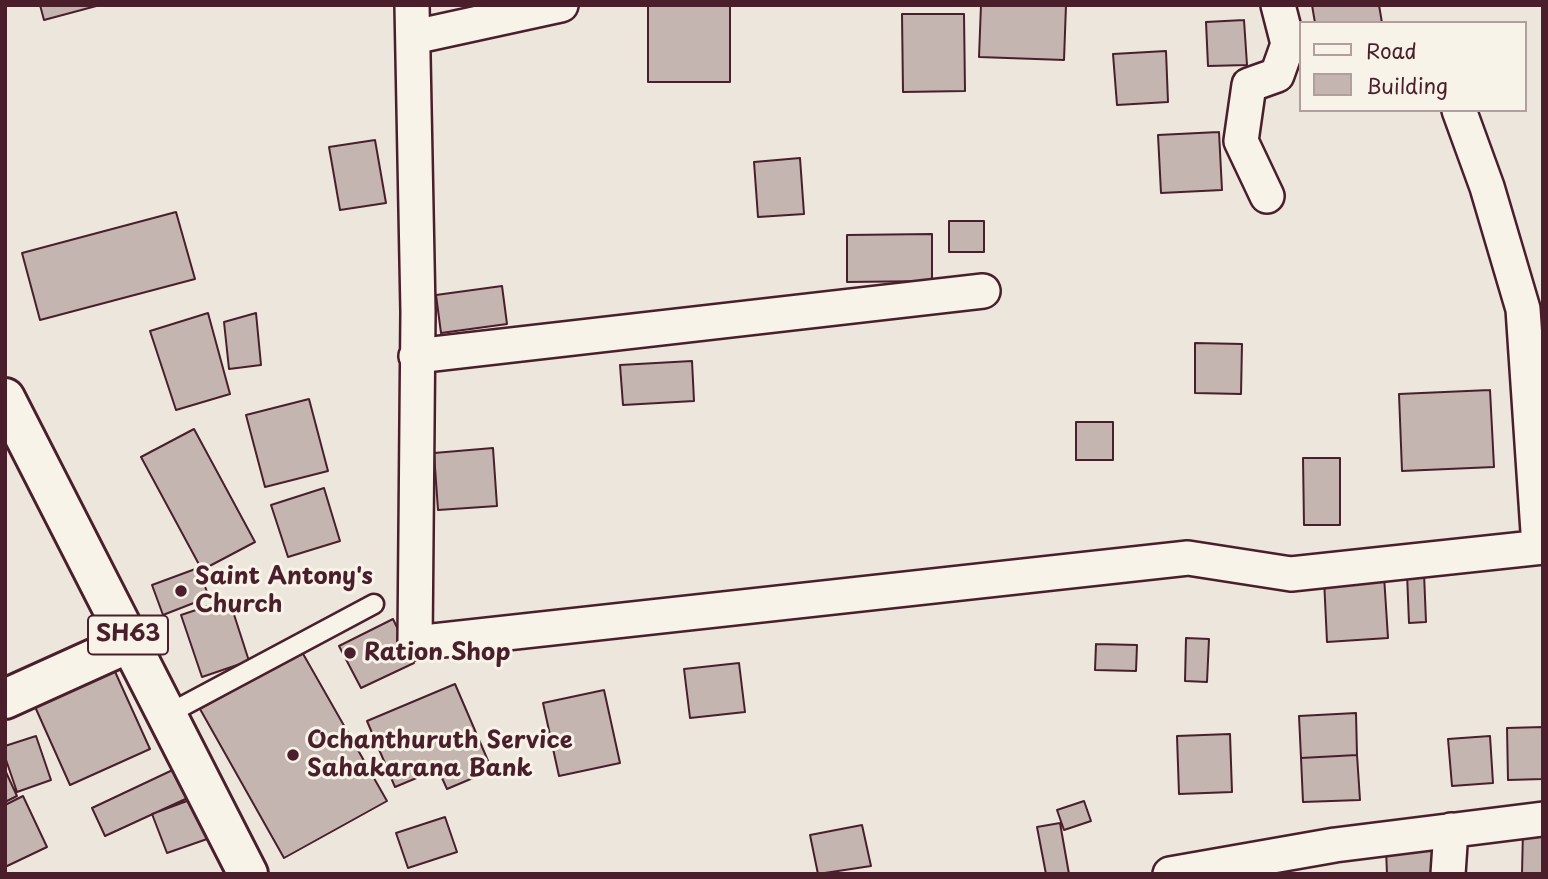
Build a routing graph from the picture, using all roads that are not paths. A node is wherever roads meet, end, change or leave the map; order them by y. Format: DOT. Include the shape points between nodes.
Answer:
graph roads {
  1 [pos="561,5"];
  2 [pos="1278,5"];
  3 [pos="413,21"];
  4 [pos="1294,51"];
  5 [pos="1460,112"];
  6 [pos="1267,196"];
  7 [pos="984,291"];
  8 [pos="416,356"];
  9 [pos="5,398"];
  10 [pos="1541,547"];
  11 [pos="374,604"];
  12 [pos="131,642"];
  13 [pos="5,699"];
  14 [pos="168,714"];
  15 [pos="1543,819"];
  16 [pos="1451,830"];
  17 [pos="248,874"];
  18 [pos="1170,874"];
  19 [pos="1448,874"];
  1 -- 3 [label="street"];
  2 -- 4 [label="street"];
  3 -- 8 [label="street"];
  4 -- 6 [label="street" via="1277,75 1249,85 1241,141"];
  5 -- 10 [label="street" via="1522,309"];
  7 -- 8 [label="street"];
  8 -- 10 [label="street" via="415,643 1188,558 1292,575"];
  9 -- 12 [label="main road, SH63"];
  11 -- 14 [label="lane"];
  12 -- 13 [label="main road"];
  12 -- 14 [label="main road, SH63"];
  14 -- 17 [label="main road, SH63"];
  15 -- 16 [label="street"];
  16 -- 18 [label="street"];
  16 -- 19 [label="street"];
}
